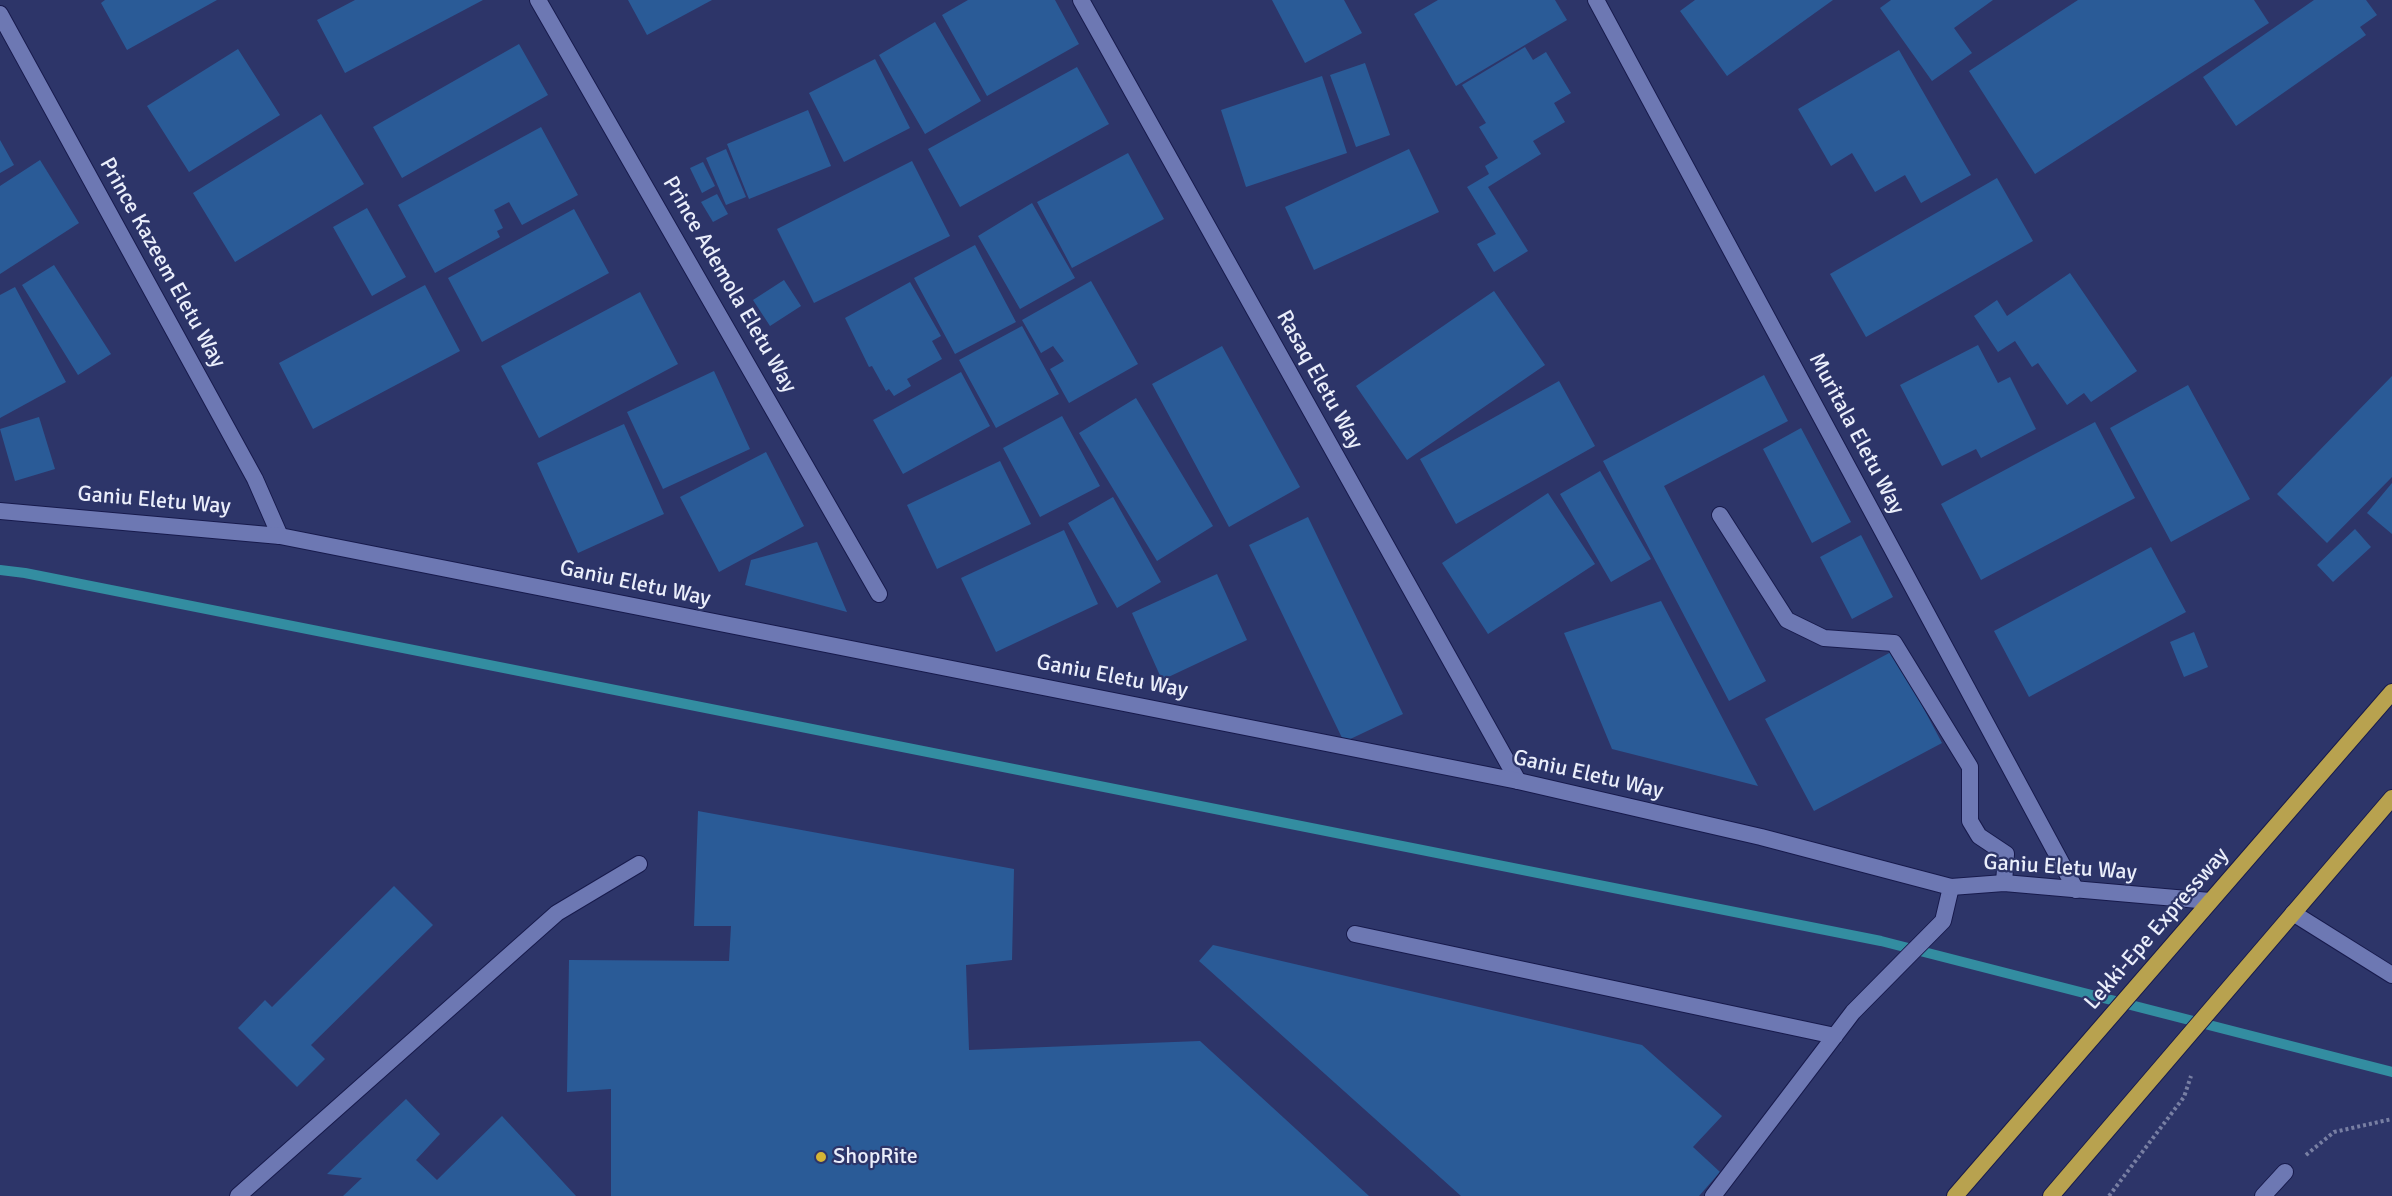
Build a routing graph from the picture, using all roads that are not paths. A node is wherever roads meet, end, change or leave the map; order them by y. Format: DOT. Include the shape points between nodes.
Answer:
graph roads {
  1 [pos="538,0"];
  2 [pos="1081,0"];
  3 [pos="1596,0"];
  4 [pos="0,14"];
  5 [pos="0,511"];
  6 [pos="1720,515"];
  7 [pos="280,536"];
  8 [pos="879,594"];
  9 [pos="2392,692"];
  10 [pos="1518,781"];
  11 [pos="2392,798"];
  12 [pos="639,864"];
  13 [pos="2004,883"];
  14 [pos="1952,886"];
  15 [pos="2076,890"];
  16 [pos="2210,901"];
  17 [pos="2293,913"];
  18 [pos="1355,934"];
  19 [pos="2392,975"];
  20 [pos="1834,1036"];
  21 [pos="2285,1172"];
  22 [pos="1956,1193"];
  23 [pos="238,1196"];
  24 [pos="1713,1196"];
  25 [pos="2050,1196"];
  26 [pos="2263,1196"];
  1 -- 8 [label="street, Prince Ademola Eletu Way"];
  2 -- 10 [label="street, Rasaq Eletu Way"];
  3 -- 15 [label="street, Muritala Eletu Way"];
  4 -- 7 [label="street, Prince Kazeem Eletu Way" via="249,469"];
  5 -- 7 [label="street, Ganiu Eletu Way"];
  6 -- 13 [label="street" via="1787,620 1824,638 1894,643 1970,767 1970,821 1979,836 2006,854"];
  7 -- 10 [label="street, Ganiu Eletu Way"];
  9 -- 16 [label="highway, Lekki-Epe Expressway"];
  10 -- 14 [label="street, Ganiu Eletu Way"];
  11 -- 17 [label="highway"];
  12 -- 23 [label="street" via="557,913"];
  13 -- 14 [label="street, Ganiu Eletu Way"];
  13 -- 15 [label="street, Ganiu Eletu Way"];
  14 -- 20 [label="street" via="1943,921"];
  15 -- 16 [label="street, Ganiu Eletu Way"];
  16 -- 22 [label="highway, Lekki-Epe Expressway"];
  17 -- 19 [label="street"];
  17 -- 25 [label="highway"];
  18 -- 20 [label="street"];
  20 -- 24 [label="street"];
  21 -- 26 [label="street"];
}
